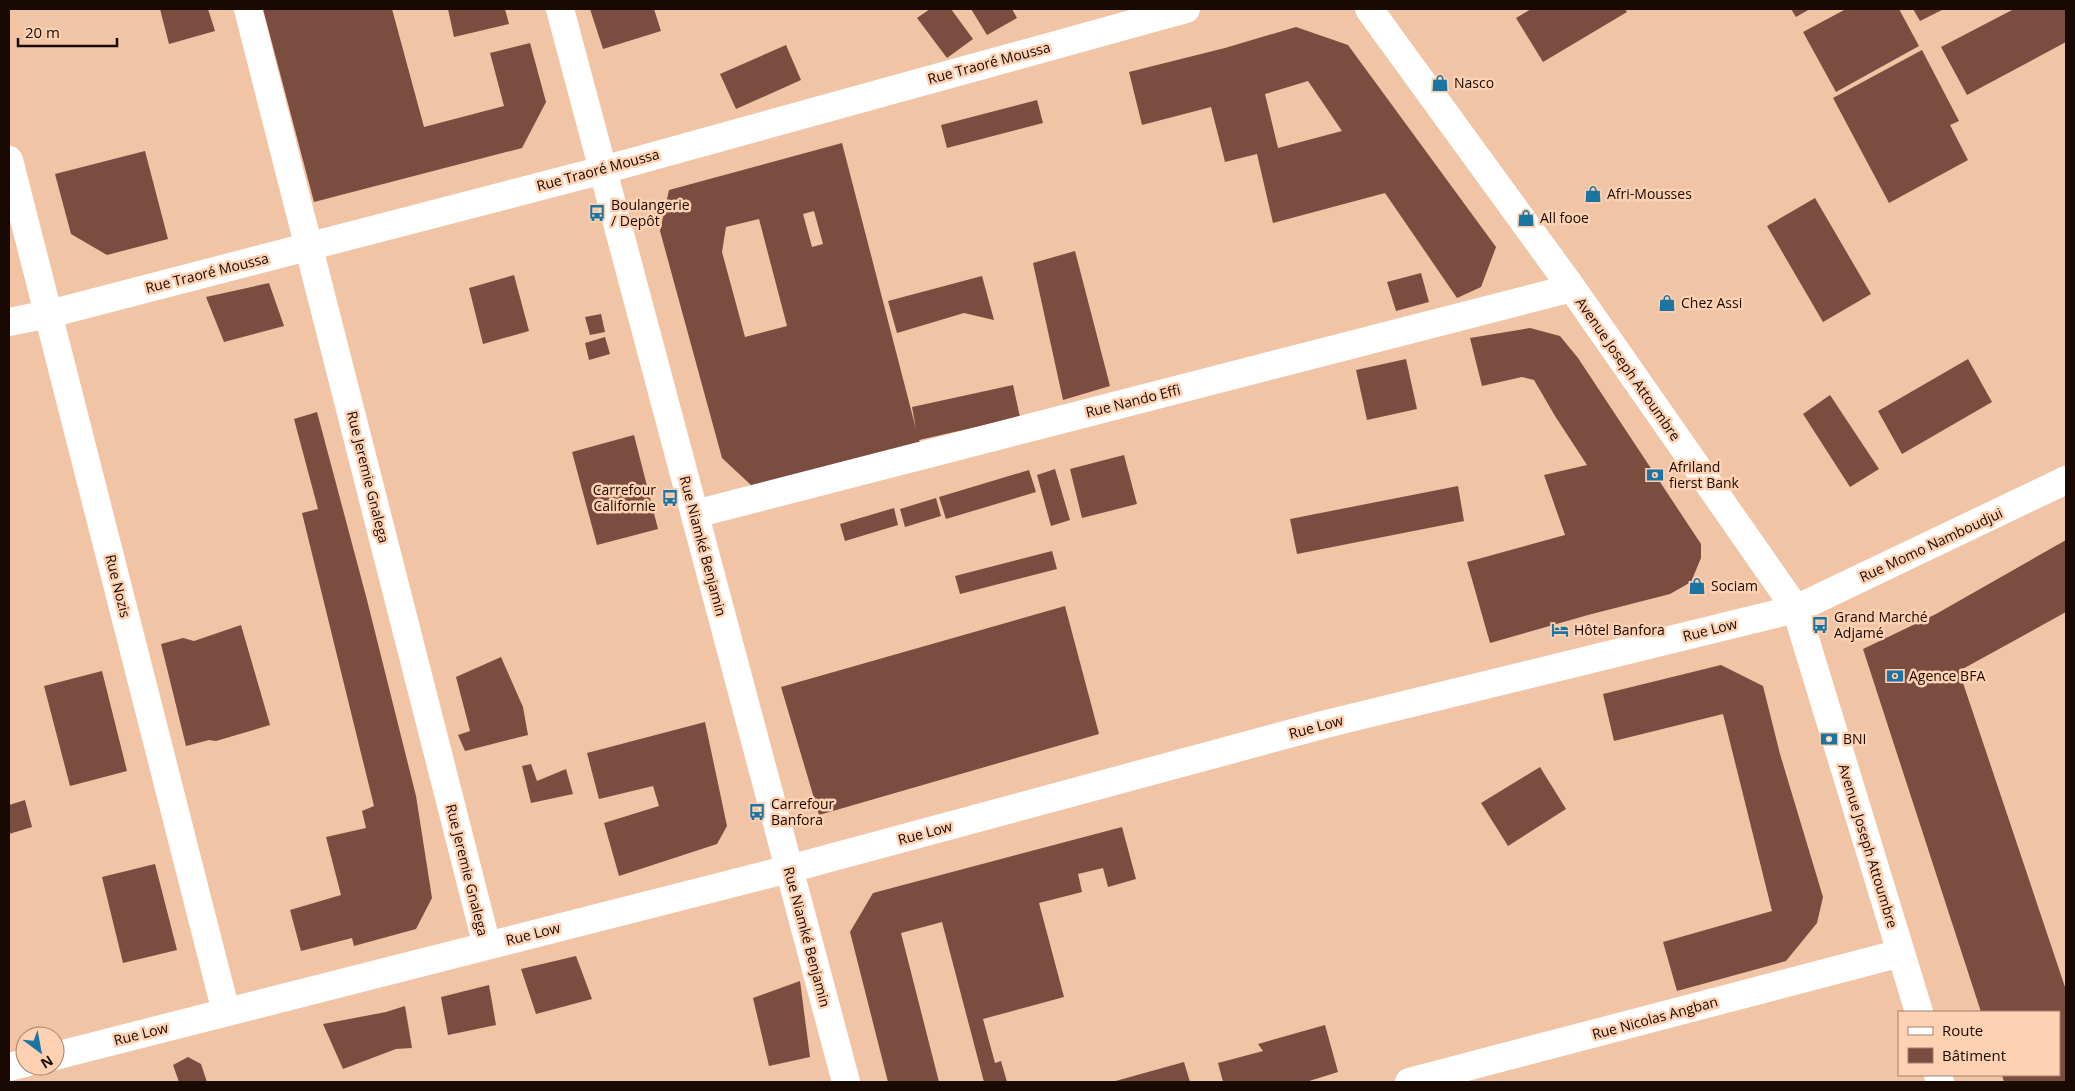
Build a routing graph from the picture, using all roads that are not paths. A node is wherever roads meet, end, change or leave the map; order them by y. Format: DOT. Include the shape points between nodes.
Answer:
graph roads {
  1 [pos="248,9"];
  2 [pos="560,9"];
  3 [pos="1186,9"];
  4 [pos="1369,9"];
  5 [pos="9,160"];
  6 [pos="602,170"];
  7 [pos="309,246"];
  8 [pos="1572,288"];
  9 [pos="49,314"];
  10 [pos="9,322"];
  11 [pos="2066,480"];
  12 [pos="694,514"];
  13 [pos="1796,609"];
  14 [pos="789,870"];
  15 [pos="487,946"];
  16 [pos="1902,953"];
  17 [pos="1919,1011"];
  18 [pos="226,1012"];
  19 [pos="65,1053"];
  20 [pos="846,1082"];
  21 [pos="1409,1082"];
  1 -- 7 [label="street, Rue Jeremie Gnalega"];
  2 -- 6 [label="street, Rue Niamké Benjamin"];
  3 -- 6 [label="street, Rue Traoré Moussa"];
  4 -- 8 [label="street, Avenue Joseph Attoumbre"];
  5 -- 9 [label="street, Rue Nozis"];
  6 -- 7 [label="street, Rue Traoré Moussa"];
  6 -- 12 [label="street, Rue Niamké Benjamin"];
  7 -- 9 [label="street, Rue Traoré Moussa"];
  7 -- 15 [label="street, Rue Jeremie Gnalega"];
  8 -- 12 [label="street, Rue Nando Effi"];
  8 -- 13 [label="street, Avenue Joseph Attoumbre"];
  9 -- 10 [label="street, Rue Traoré Moussa"];
  9 -- 18 [label="street, Rue Nozis"];
  11 -- 13 [label="street, Rue Momo Namboudjui"];
  12 -- 14 [label="street, Rue Niamké Benjamin"];
  13 -- 14 [label="street, Rue Low" via="1326,724"];
  13 -- 16 [label="street, Avenue Joseph Attoumbre"];
  14 -- 15 [label="street, Rue Low"];
  14 -- 20 [label="street, Rue Niamké Benjamin"];
  15 -- 18 [label="street, Rue Low"];
  16 -- 17 [label="street, Avenue Joseph Attoumbre"];
  16 -- 21 [label="street, Rue Nicolas Angban"];
  18 -- 19 [label="street, Rue Low"];
}
